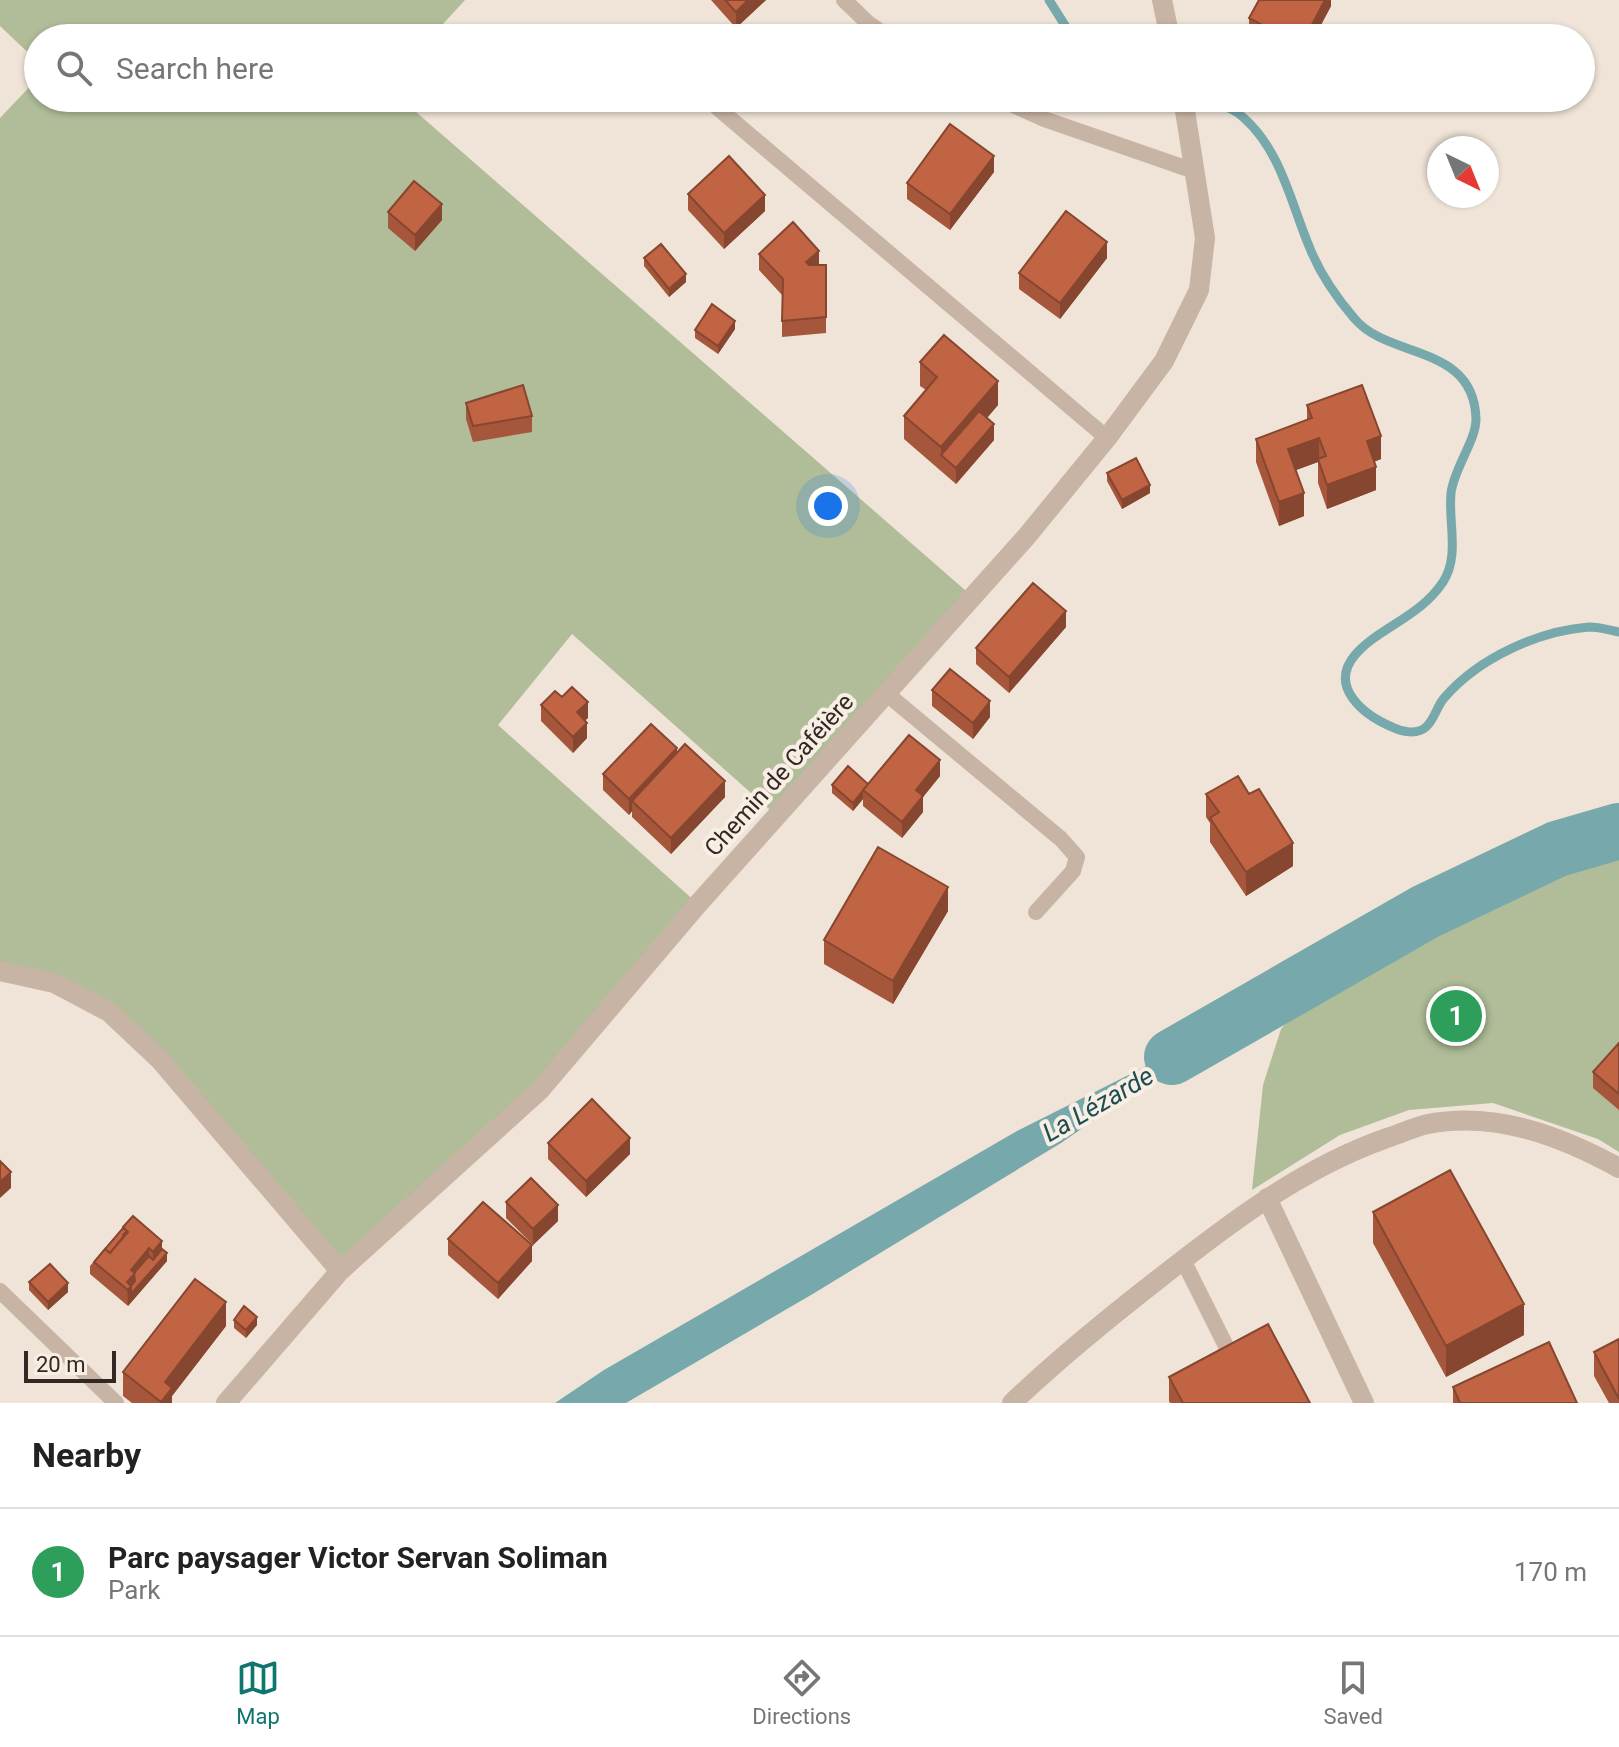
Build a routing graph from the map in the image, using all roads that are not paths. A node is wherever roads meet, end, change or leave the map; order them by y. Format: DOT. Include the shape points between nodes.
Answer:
graph roads {
  1 [pos="844,0"];
  2 [pos="1162,0"];
  3 [pos="869,24"];
  4 [pos="1167,24"];
  5 [pos="723,112"];
  6 [pos="1029,112"];
  7 [pos="1185,112"];
  8 [pos="1194,171"];
  9 [pos="1107,438"];
  10 [pos="887,694"];
  11 [pos="1036,912"];
  12 [pos="0,971"];
  13 [pos="1619,1168"];
  14 [pos="1267,1198"];
  15 [pos="1183,1260"];
  16 [pos="340,1271"];
  17 [pos="0,1291"];
  18 [pos="1229,1352"];
  19 [pos="116,1403"];
  20 [pos="226,1403"];
  21 [pos="1012,1403"];
  22 [pos="1364,1403"];
  1 -- 3 [label="lane"];
  2 -- 4 [label="street"];
  5 -- 9 [label="lane"];
  6 -- 8 [label="lane"];
  7 -- 8 [label="street, Chemin de Caféière"];
  8 -- 9 [label="street, Chemin de Caféière" via="1205,238 1199,290 1164,361"];
  9 -- 10 [label="street, Chemin de Caféière"];
  10 -- 11 [label="lane" via="1077,857 1073,871"];
  10 -- 16 [label="street, Chemin de Caféière" via="540,1090"];
  12 -- 16 [label="street" via="54,983 109,1012 160,1060"];
  13 -- 14 [label="street" via="1515,1125 1427,1125 1357,1149"];
  14 -- 15 [label="street"];
  14 -- 22 [label="street"];
  15 -- 18 [label="lane"];
  15 -- 21 [label="street"];
  16 -- 20 [label="street, Chemin de Caféière"];
  17 -- 19 [label="lane"];
}
